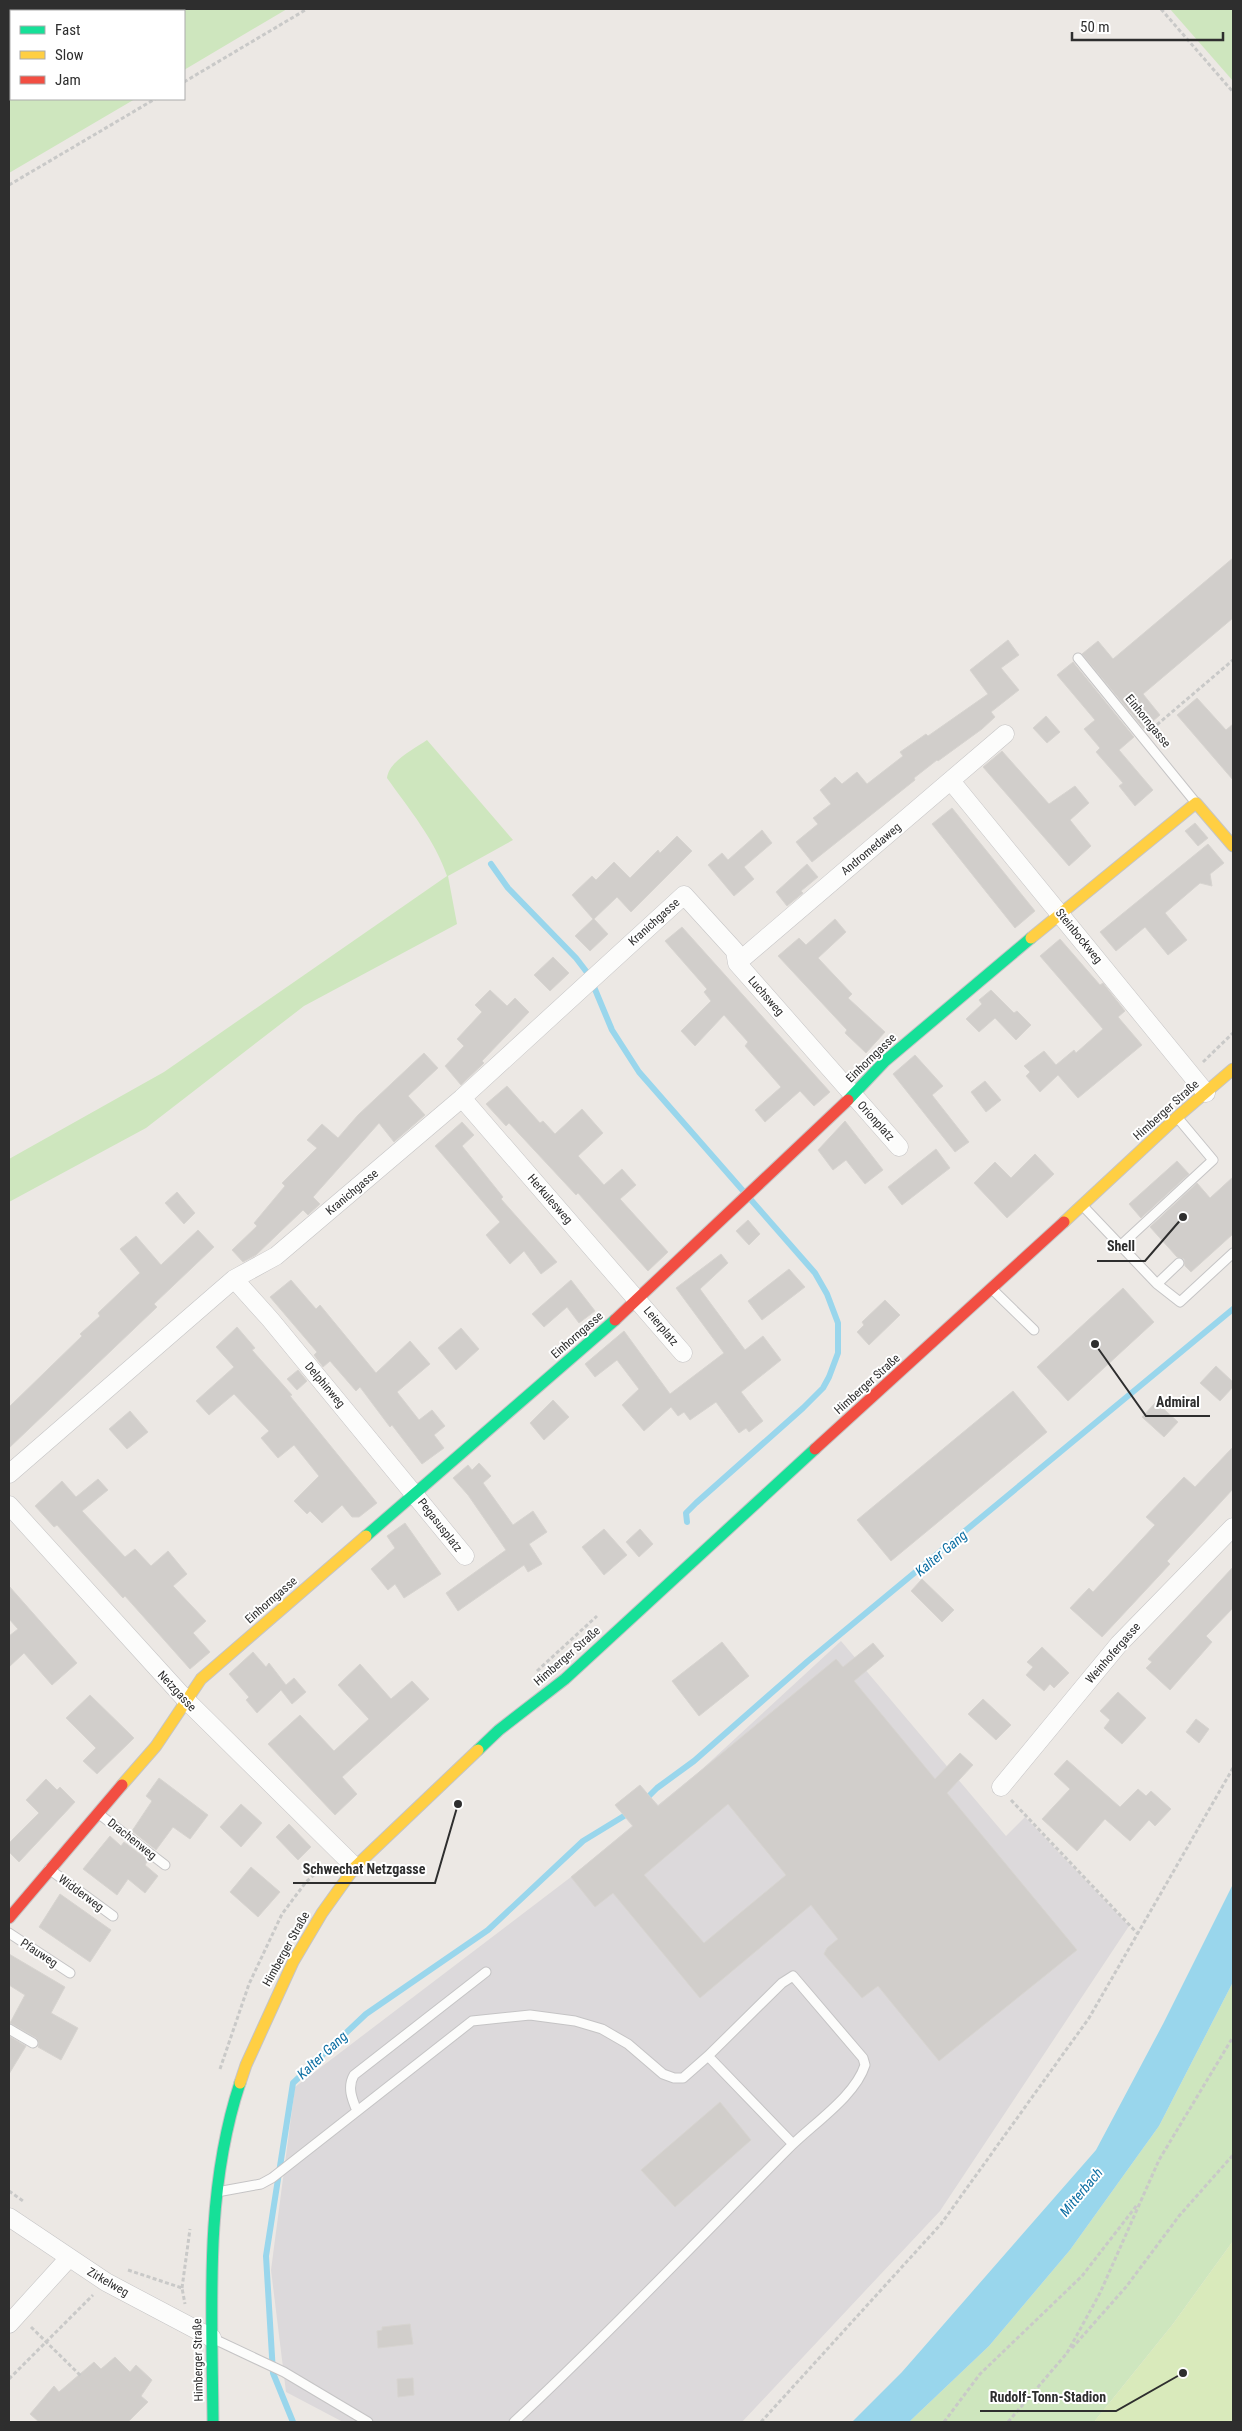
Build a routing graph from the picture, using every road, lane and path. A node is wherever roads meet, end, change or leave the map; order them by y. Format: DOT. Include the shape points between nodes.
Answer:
graph roads {
  1 [pos="307,9"];
  2 [pos="1161,9"];
  3 [pos="185,81"];
  4 [pos="1233,92"];
  5 [pos="153,100"];
  6 [pos="9,185"];
  7 [pos="1078,658"];
  8 [pos="1233,660"];
  9 [pos="1005,734"];
  10 [pos="1143,736"];
  11 [pos="951,781"];
  12 [pos="1196,803"];
  13 [pos="1233,846"];
  14 [pos="684,895"];
  15 [pos="1060,913"];
  16 [pos="737,963"];
  17 [pos="1233,1069"];
  18 [pos="1206,1093"];
  19 [pos="853,1094"];
  20 [pos="462,1098"];
  21 [pos="1177,1117"];
  22 [pos="899,1146"];
  23 [pos="1082,1205"];
  24 [pos="1120,1246"];
  25 [pos="1233,1253"];
  26 [pos="1179,1263"];
  27 [pos="234,1279"];
  28 [pos="1157,1284"];
  29 [pos="992,1289"];
  30 [pos="638,1300"];
  31 [pos="1034,1330"];
  32 [pos="683,1353"];
  33 [pos="9,1474"];
  34 [pos="415,1493"];
  35 [pos="9,1505"];
  36 [pos="1233,1527"];
  37 [pos="465,1556"];
  38 [pos="186,1701"];
  39 [pos="1233,1768"];
  40 [pos="1001,1787"];
  41 [pos="99,1814"];
  42 [pos="165,1865"];
  43 [pos="355,1867"];
  44 [pos="49,1869"];
  45 [pos="113,1916"];
  46 [pos="9,1918"];
  47 [pos="9,1933"];
  48 [pos="1138,1934"];
  49 [pos="486,1972"];
  50 [pos="70,1973"];
  51 [pos="9,2029"];
  52 [pos="1233,2036"];
  53 [pos="33,2043"];
  54 [pos="708,2056"];
  55 [pos="357,2111"];
  56 [pos="793,2144"];
  57 [pos="1233,2155"];
  58 [pos="216,2192"];
  59 [pos="1141,2201"];
  60 [pos="9,2217"];
  61 [pos="68,2259"];
  62 [pos="106,2282"];
  63 [pos="13,2320"];
  64 [pos="212,2338"];
  65 [pos="46,2343"];
  66 [pos="1067,2353"];
  67 [pos="82,2377"];
  68 [pos="9,2379"];
  69 [pos="212,2422"];
  70 [pos="368,2422"];
  71 [pos="514,2422"];
  72 [pos="761,2422"];
  73 [pos="944,2422"];
  74 [pos="1008,2422"];
  1 -- 3 [label="path"];
  2 -- 4 [label="path"];
  5 -- 6 [label="path"];
  7 -- 10 [label="lane, Einhorngasse"];
  8 -- 10 [label="path"];
  9 -- 11 [label="street, Andromedaweg"];
  10 -- 12 [label="lane, Einhorngasse"];
  11 -- 15 [label="street, Steinbockweg"];
  11 -- 16 [label="street, Andromedaweg"];
  12 -- 13 [label="main road, Einhorngasse"];
  12 -- 15 [label="main road, Einhorngasse"];
  14 -- 16 [label="street, Luchsweg" via="735,951"];
  14 -- 20 [label="street, Kranichgasse"];
  15 -- 18 [label="street, Steinbockweg"];
  15 -- 19 [label="main road, Einhorngasse" via="885,1061"];
  16 -- 19 [label="street, Luchsweg"];
  17 -- 18 [label="main road, Himberger Straße"];
  18 -- 21 [label="main road, Himberger Straße"];
  19 -- 22 [label="street, Orionplatz"];
  19 -- 30 [label="main road, Einhorngasse"];
  20 -- 27 [label="street, Kranichgasse" via="276,1256"];
  20 -- 30 [label="street, Herkulesweg"];
  21 -- 23 [label="main road, Himberger Straße"];
  21 -- 24 [label="lane" via="1213,1160"];
  23 -- 24 [label="lane"];
  23 -- 29 [label="main road, Himberger Straße"];
  24 -- 28 [label="lane"];
  25 -- 28 [label="lane" via="1180,1302"];
  26 -- 28 [label="lane"];
  27 -- 33 [label="street, Kranichgasse"];
  27 -- 34 [label="street, Delphinweg"];
  29 -- 31 [label="lane"];
  29 -- 43 [label="main road, Himberger Straße" via="565,1679 499,1730"];
  30 -- 32 [label="street, Leierplatz"];
  30 -- 34 [label="main road, Einhorngasse"];
  34 -- 37 [label="street, Pegasusplatz"];
  34 -- 38 [label="main road, Einhorngasse" via="201,1679"];
  35 -- 38 [label="street, Netzgasse"];
  36 -- 40 [label="street, Weinhofergasse" via="1119,1644"];
  38 -- 41 [label="main road, Einhorngasse" via="156,1746"];
  38 -- 43 [label="street, Netzgasse"];
  39 -- 48 [label="path"];
  40 -- 48 [label="path" via="1025,1817"];
  41 -- 42 [label="lane, Drachenweg"];
  41 -- 44 [label="main road, Einhorngasse"];
  43 -- 58 [label="main road, Himberger Straße" via="308,1938 268,2012 231,2111"];
  44 -- 45 [label="lane, Widderweg"];
  44 -- 46 [label="main road, Einhorngasse"];
  47 -- 50 [label="lane, Pfauweg"];
  48 -- 72 [label="path" via="1089,2018 941,2224"];
  49 -- 55 [label="lane" via="354,2075 350,2080 350,2093"];
  51 -- 53 [label="lane"];
  52 -- 59 [label="path" via="1159,2160"];
  54 -- 55 [label="lane" via="682,2078 674,2078 662,2074 628,2044 593,2026 530,2015 472,2021"];
  54 -- 56 [label="lane"];
  54 -- 56 [label="lane" via="793,1976 863,2058 865,2065 858,2083"];
  55 -- 58 [label="lane" via="272,2178 261,2184"];
  56 -- 71 [label="lane" via="570,2370"];
  57 -- 66 [label="path" via="1179,2216 1126,2287"];
  58 -- 64 [label="main road, Himberger Straße" via="210,2299"];
  59 -- 66 [label="path" via="1100,2293"];
  59 -- 73 [label="path" via="1082,2276 980,2374"];
  60 -- 61 [label="street, Zirkelweg"];
  61 -- 62 [label="street, Zirkelweg"];
  61 -- 63 [label="street"];
  62 -- 64 [label="street, Zirkelweg"];
  62 -- 65 [label="path"];
  63 -- 65 [label="path"];
  64 -- 69 [label="main road, Himberger Straße"];
  64 -- 70 [label="lane" via="286,2373"];
  65 -- 67 [label="path"];
  65 -- 68 [label="path"];
  66 -- 74 [label="path"];
}
